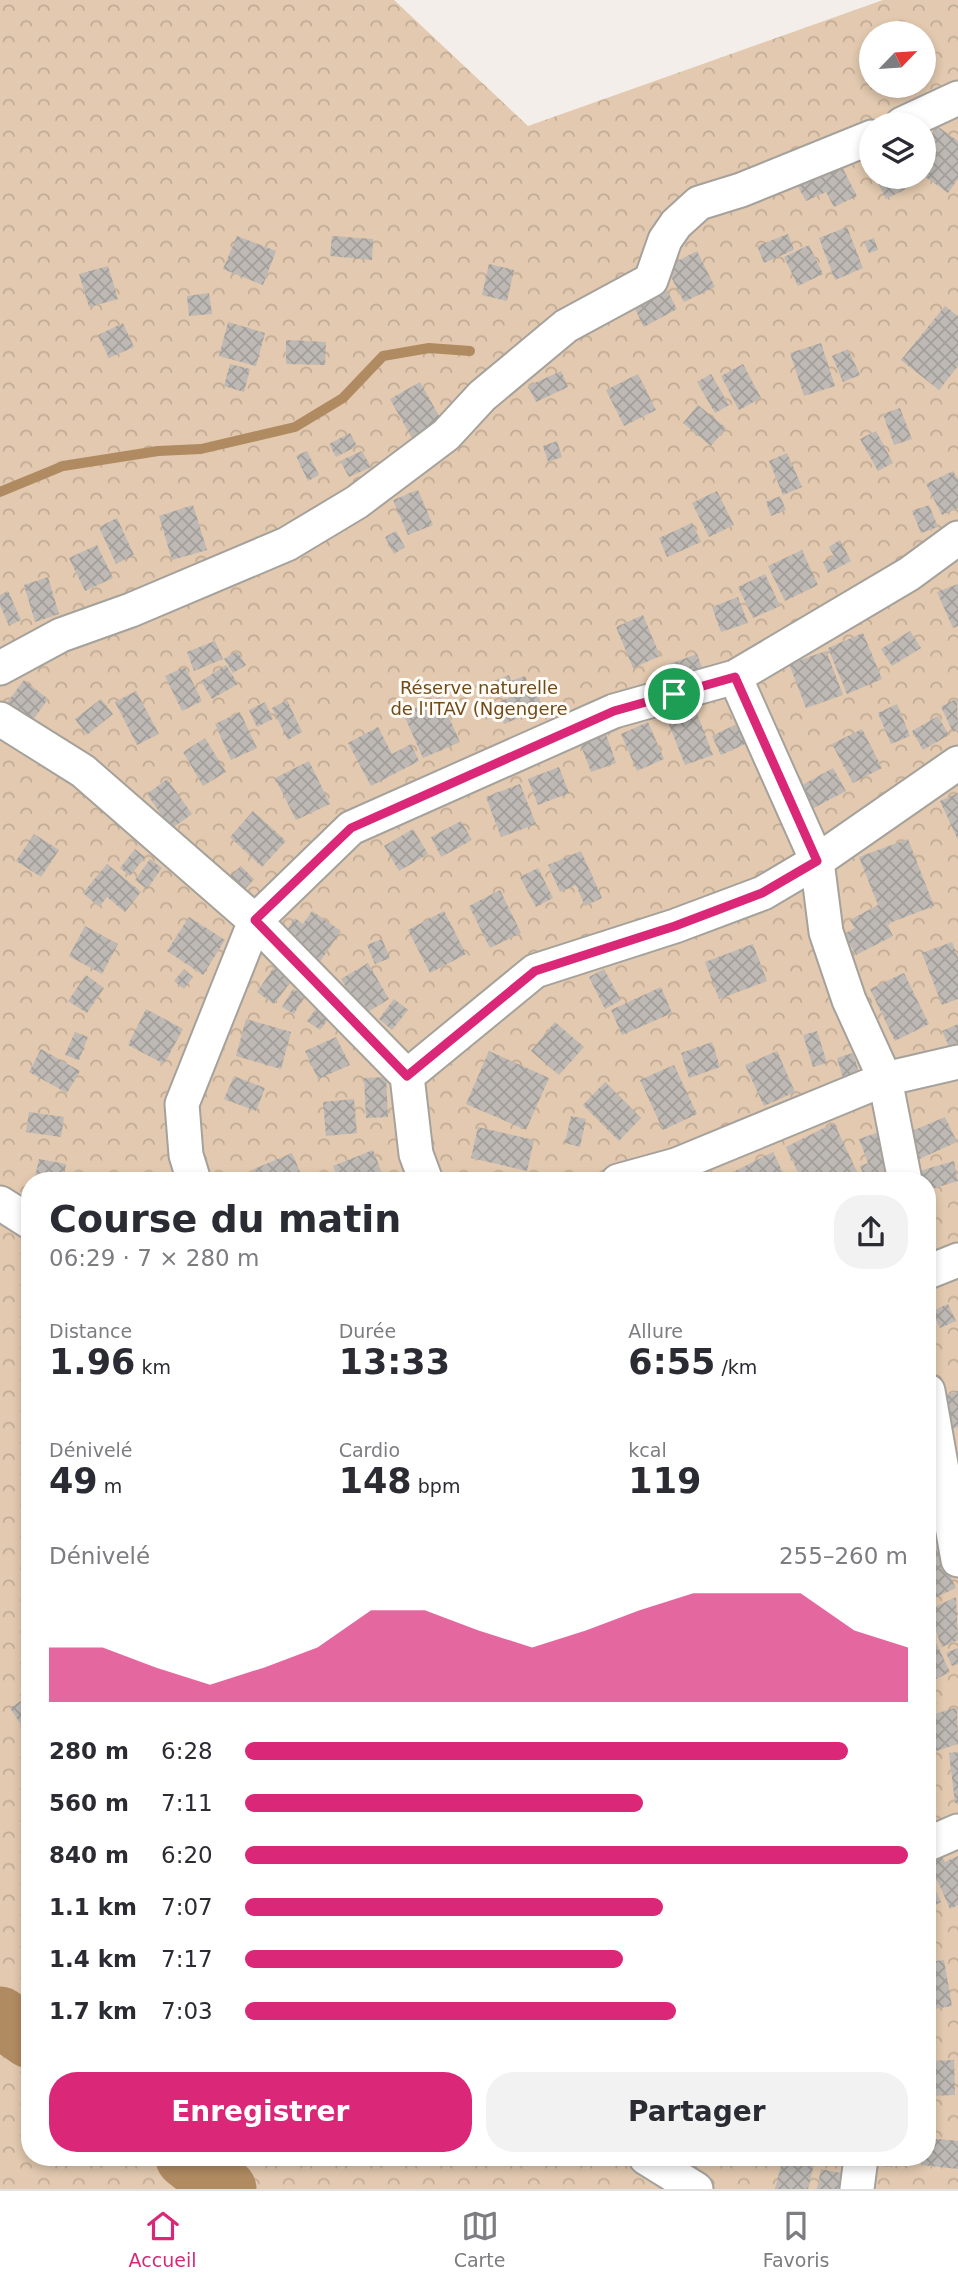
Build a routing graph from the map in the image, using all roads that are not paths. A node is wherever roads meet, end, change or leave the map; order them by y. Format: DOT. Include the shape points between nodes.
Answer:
graph roads {
  1 [pos="958,98"];
  2 [pos="928,112"];
  3 [pos="859,142"];
  4 [pos="958,538"];
  5 [pos="0,668"];
  6 [pos="735,677"];
  7 [pos="0,719"];
  8 [pos="958,763"];
  9 [pos="817,861"];
  10 [pos="255,920"];
  11 [pos="958,1062"];
  12 [pos="407,1076"];
  13 [pos="885,1079"];
  14 [pos="191,1172"];
  15 [pos="423,1172"];
  16 [pos="680,1172"];
  17 [pos="903,1172"];
  18 [pos="0,1203"];
  19 [pos="21,1216"];
  20 [pos="958,1260"];
  21 [pos="936,1269"];
  22 [pos="936,1437"];
  23 [pos="957,1557"];
  24 [pos="958,1830"];
  25 [pos="936,1840"];
  26 [pos="659,2166"];
  27 [pos="696,2189"];
  1 -- 2 [label="street"];
  3 -- 5 [label="street" via="699,203 665,240 650,280 566,326 482,396 446,435 356,502 287,544 61,635"];
  4 -- 6 [label="street" via="909,574"];
  6 -- 9 [label="street"];
  6 -- 10 [label="street" via="614,711 351,828"];
  7 -- 10 [label="street" via="83,771"];
  8 -- 9 [label="street"];
  9 -- 12 [label="street" via="762,893 535,971"];
  9 -- 13 [label="street" via="826,932 849,1000"];
  10 -- 12 [label="street"];
  10 -- 14 [label="street" via="182,1104"];
  11 -- 13 [label="street"];
  12 -- 15 [label="street" via="416,1154"];
  13 -- 16 [label="street"];
  13 -- 17 [label="street"];
  18 -- 19 [label="street"];
  20 -- 21 [label="street"];
  22 -- 23 [label="street"];
  24 -- 25 [label="street"];
  26 -- 27 [label="street"];
}
